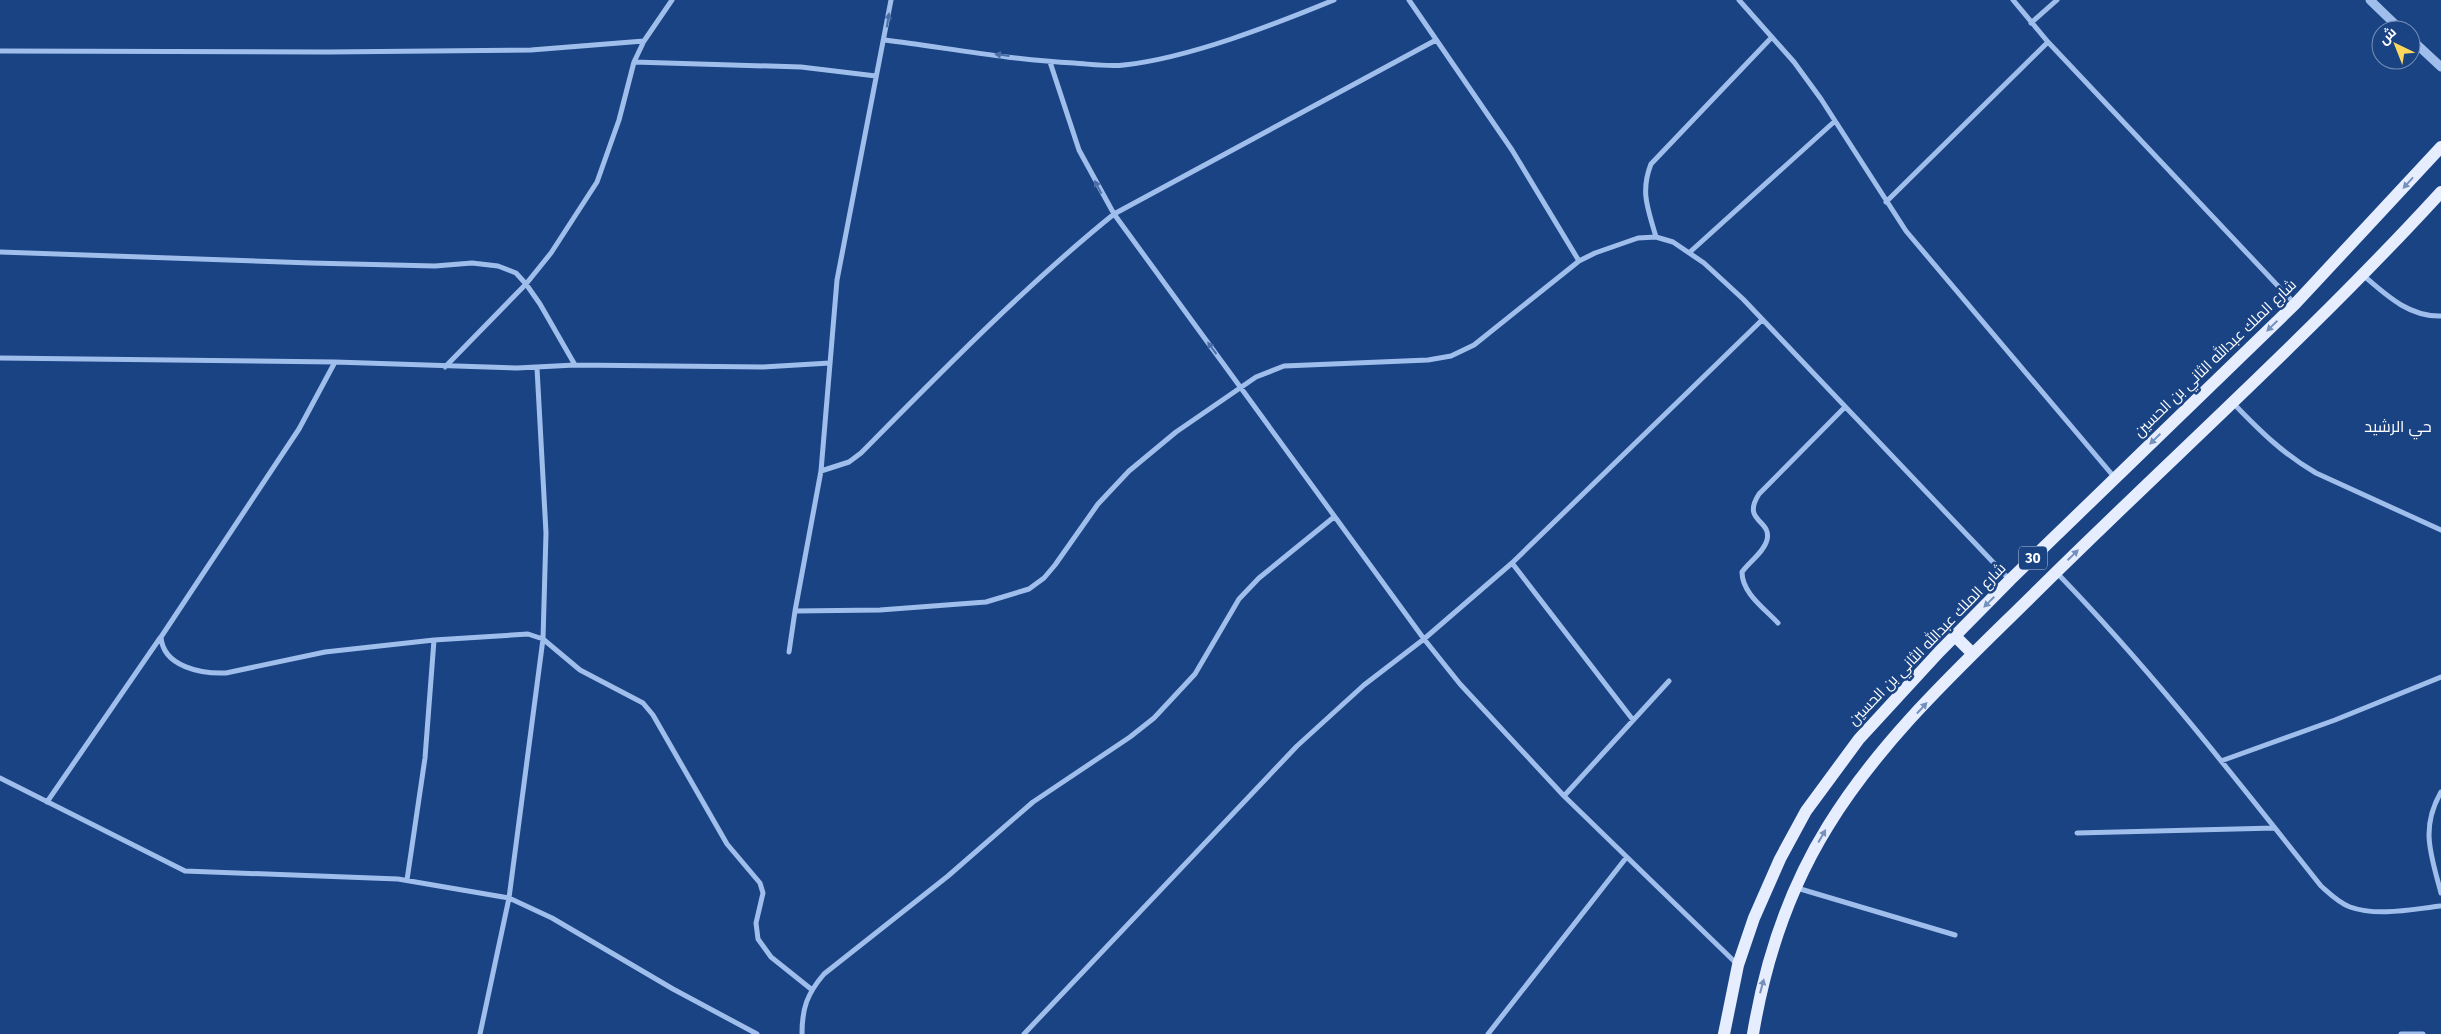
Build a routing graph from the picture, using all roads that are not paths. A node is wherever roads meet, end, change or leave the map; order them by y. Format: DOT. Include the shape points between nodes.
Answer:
graph roads {
  1 [pos="672,0"];
  2 [pos="891,0"];
  3 [pos="1334,0"];
  4 [pos="1409,0"];
  5 [pos="1739,0"];
  6 [pos="2013,0"];
  7 [pos="2057,0"];
  8 [pos="2370,0"];
  9 [pos="2391,20"];
  10 [pos="2032,22"];
  11 [pos="1772,37"];
  12 [pos="885,40"];
  13 [pos="1436,40"];
  14 [pos="644,41"];
  15 [pos="2048,42"];
  16 [pos="2421,49"];
  17 [pos="0,50"];
  18 [pos="634,62"];
  19 [pos="1050,62"];
  20 [pos="2441,68"];
  21 [pos="876,76"];
  22 [pos="1835,121"];
  23 [pos="2441,147"];
  24 [pos="2441,192"];
  25 [pos="1886,202"];
  26 [pos="1114,214"];
  27 [pos="1656,237"];
  28 [pos="0,252"];
  29 [pos="1690,252"];
  30 [pos="1578,261"];
  31 [pos="2364,276"];
  32 [pos="526,284"];
  33 [pos="2295,304"];
  34 [pos="2441,316"];
  35 [pos="1762,320"];
  36 [pos="0,358"];
  37 [pos="335,362"];
  38 [pos="830,363"];
  39 [pos="575,365"];
  40 [pos="445,368"];
  41 [pos="537,368"];
  42 [pos="1240,388"];
  43 [pos="2232,403"];
  44 [pos="1845,406"];
  45 [pos="821,471"];
  46 [pos="2116,478"];
  47 [pos="1334,517"];
  48 [pos="2441,530"];
  49 [pos="1512,563"];
  50 [pos="2056,572"];
  51 [pos="2010,580"];
  52 [pos="795,611"];
  53 [pos="1778,623"];
  54 [pos="1955,636"];
  55 [pos="160,637"];
  56 [pos="543,639"];
  57 [pos="1424,639"];
  58 [pos="434,640"];
  59 [pos="789,652"];
  60 [pos="1973,654"];
  61 [pos="2441,677"];
  62 [pos="1669,681"];
  63 [pos="1633,720"];
  64 [pos="2221,761"];
  65 [pos="0,778"];
  66 [pos="2441,792"];
  67 [pos="1564,796"];
  68 [pos="47,802"];
  69 [pos="2275,828"];
  70 [pos="2078,833"];
  71 [pos="1626,858"];
  72 [pos="407,880"];
  73 [pos="1796,888"];
  74 [pos="2441,893"];
  75 [pos="509,898"];
  76 [pos="2441,906"];
  77 [pos="1955,935"];
  78 [pos="1738,965"];
  79 [pos="811,989"];
  80 [pos="480,1034"];
  81 [pos="757,1034"];
  82 [pos="802,1034"];
  83 [pos="1024,1034"];
  84 [pos="1488,1034"];
  85 [pos="1724,1034"];
  86 [pos="1754,1034"];
  87 [pos="2400,1034"];
  88 [pos="2423,1034"];
  1 -- 14 [label="street"];
  12 -- 2 [label="street, one-way"];
  3 -- 19 [label="street" via="1242,34 1166,57 1122,65"];
  4 -- 13 [label="street"];
  5 -- 11 [label="street"];
  6 -- 10 [label="street"];
  7 -- 10 [label="street"];
  8 -- 9 [label="street"];
  10 -- 15 [label="street"];
  11 -- 22 [label="street" via="1807,79"];
  11 -- 27 [label="street" via="1652,164 1645,179 1644,195"];
  19 -- 12 [label="street, one-way"];
  12 -- 21 [label="street"];
  13 -- 26 [label="street"];
  13 -- 30 [label="street" via="1512,150"];
  14 -- 17 [label="street" via="531,50"];
  14 -- 18 [label="street"];
  15 -- 25 [label="street"];
  15 -- 33 [label="street"];
  16 -- 20 [label="street"];
  18 -- 21 [label="street" via="801,67"];
  18 -- 32 [label="street" via="597,182 551,253"];
  26 -- 19 [label="street, one-way" via="1079,150"];
  21 -- 38 [label="street" via="837,280"];
  22 -- 25 [label="street"];
  22 -- 29 [label="street"];
  23 -- 33 [label="main road, شارع الملك عبدالله الثاني بن الحسين / 30, one-way"];
  24 -- 31 [label="main road, 30"];
  25 -- 46 [label="street" via="1906,231"];
  42 -- 26 [label="street, one-way"];
  26 -- 45 [label="street" via="963,352 861,453 849,462"];
  27 -- 29 [label="street"];
  27 -- 30 [label="street" via="1620,243"];
  28 -- 32 [label="street" via="330,264 435,266 472,263 498,266 516,273"];
  29 -- 35 [label="street"];
  30 -- 42 [label="street" via="1497,328 1474,345 1451,356 1428,360 1284,366"];
  31 -- 34 [label="street" via="2396,303 2418,313"];
  31 -- 43 [label="main road, 30"];
  32 -- 39 [label="street"];
  32 -- 40 [label="street"];
  33 -- 46 [label="main road, شارع الملك عبدالله الثاني بن الحسين / 30, one-way"];
  35 -- 44 [label="street"];
  35 -- 49 [label="street"];
  36 -- 37 [label="street"];
  37 -- 40 [label="street"];
  37 -- 55 [label="street" via="299,429"];
  38 -- 39 [label="street"];
  38 -- 45 [label="street"];
  39 -- 41 [label="street"];
  40 -- 41 [label="street"];
  41 -- 56 [label="street" via="546,534"];
  42 -- 47 [label="street"];
  42 -- 52 [label="street" via="1176,432 1128,471 1098,504 1056,565 1028,589 986,602 880,610"];
  43 -- 48 [label="street" via="2269,441 2296,462"];
  50 -- 43 [label="main road, 30, one-way"];
  44 -- 51 [label="street"];
  44 -- 53 [label="street" via="1753,503 1755,518 1766,529 1768,538 1742,572 1742,579 1750,595"];
  45 -- 52 [label="street"];
  46 -- 51 [label="main road, شارع الملك عبدالله الثاني بن الحسين / 30"];
  47 -- 57 [label="street"];
  47 -- 79 [label="street" via="1259,578 1239,599 1195,674 1154,718 1033,802 948,876 824,974"];
  49 -- 57 [label="street"];
  49 -- 63 [label="street"];
  50 -- 60 [label="main road, 30"];
  50 -- 64 [label="street" via="2115,634"];
  51 -- 54 [label="main road, شارع الملك عبدالله الثاني بن الحسين / 30, one-way"];
  52 -- 59 [label="street"];
  54 -- 60 [label="main road"];
  54 -- 78 [label="main road, شارع الملك عبدالله الثاني بن الحسين / 30" via="1860,738 1806,811 1780,859"];
  55 -- 58 [label="street" via="165,654 192,670 210,673 226,673 325,652"];
  55 -- 68 [label="street"];
  56 -- 58 [label="street" via="528,634"];
  56 -- 75 [label="street"];
  56 -- 79 [label="street" via="580,670 643,703 653,715 727,844 760,882 763,893 756,923 758,939 771,957"];
  57 -- 67 [label="street" via="1460,684"];
  57 -- 83 [label="street" via="1364,685 1297,746"];
  58 -- 72 [label="street" via="426,758"];
  73 -- 60 [label="main road, 30, one-way" via="1827,827 1857,784 1918,711"];
  61 -- 64 [label="street"];
  62 -- 63 [label="street"];
  63 -- 67 [label="street"];
  64 -- 69 [label="street"];
  65 -- 68 [label="street"];
  66 -- 74 [label="street" via="2429,822 2428,844"];
  67 -- 71 [label="street"];
  68 -- 72 [label="street" via="184,871"];
  69 -- 70 [label="street"];
  69 -- 76 [label="street" via="2321,886 2336,900 2350,907 2401,910"];
  71 -- 78 [label="street"];
  71 -- 84 [label="street"];
  72 -- 75 [label="street"];
  73 -- 77 [label="street"];
  86 -- 73 [label="main road, 30, one-way" via="1769,958"];
  75 -- 80 [label="street"];
  75 -- 81 [label="street" via="552,918 673,990"];
  78 -- 85 [label="main road, شارع الملك عبدالله الثاني بن الحسين / 30"];
  79 -- 82 [label="street" via="806,1001"];
  87 -- 88 [label="street"];
}
